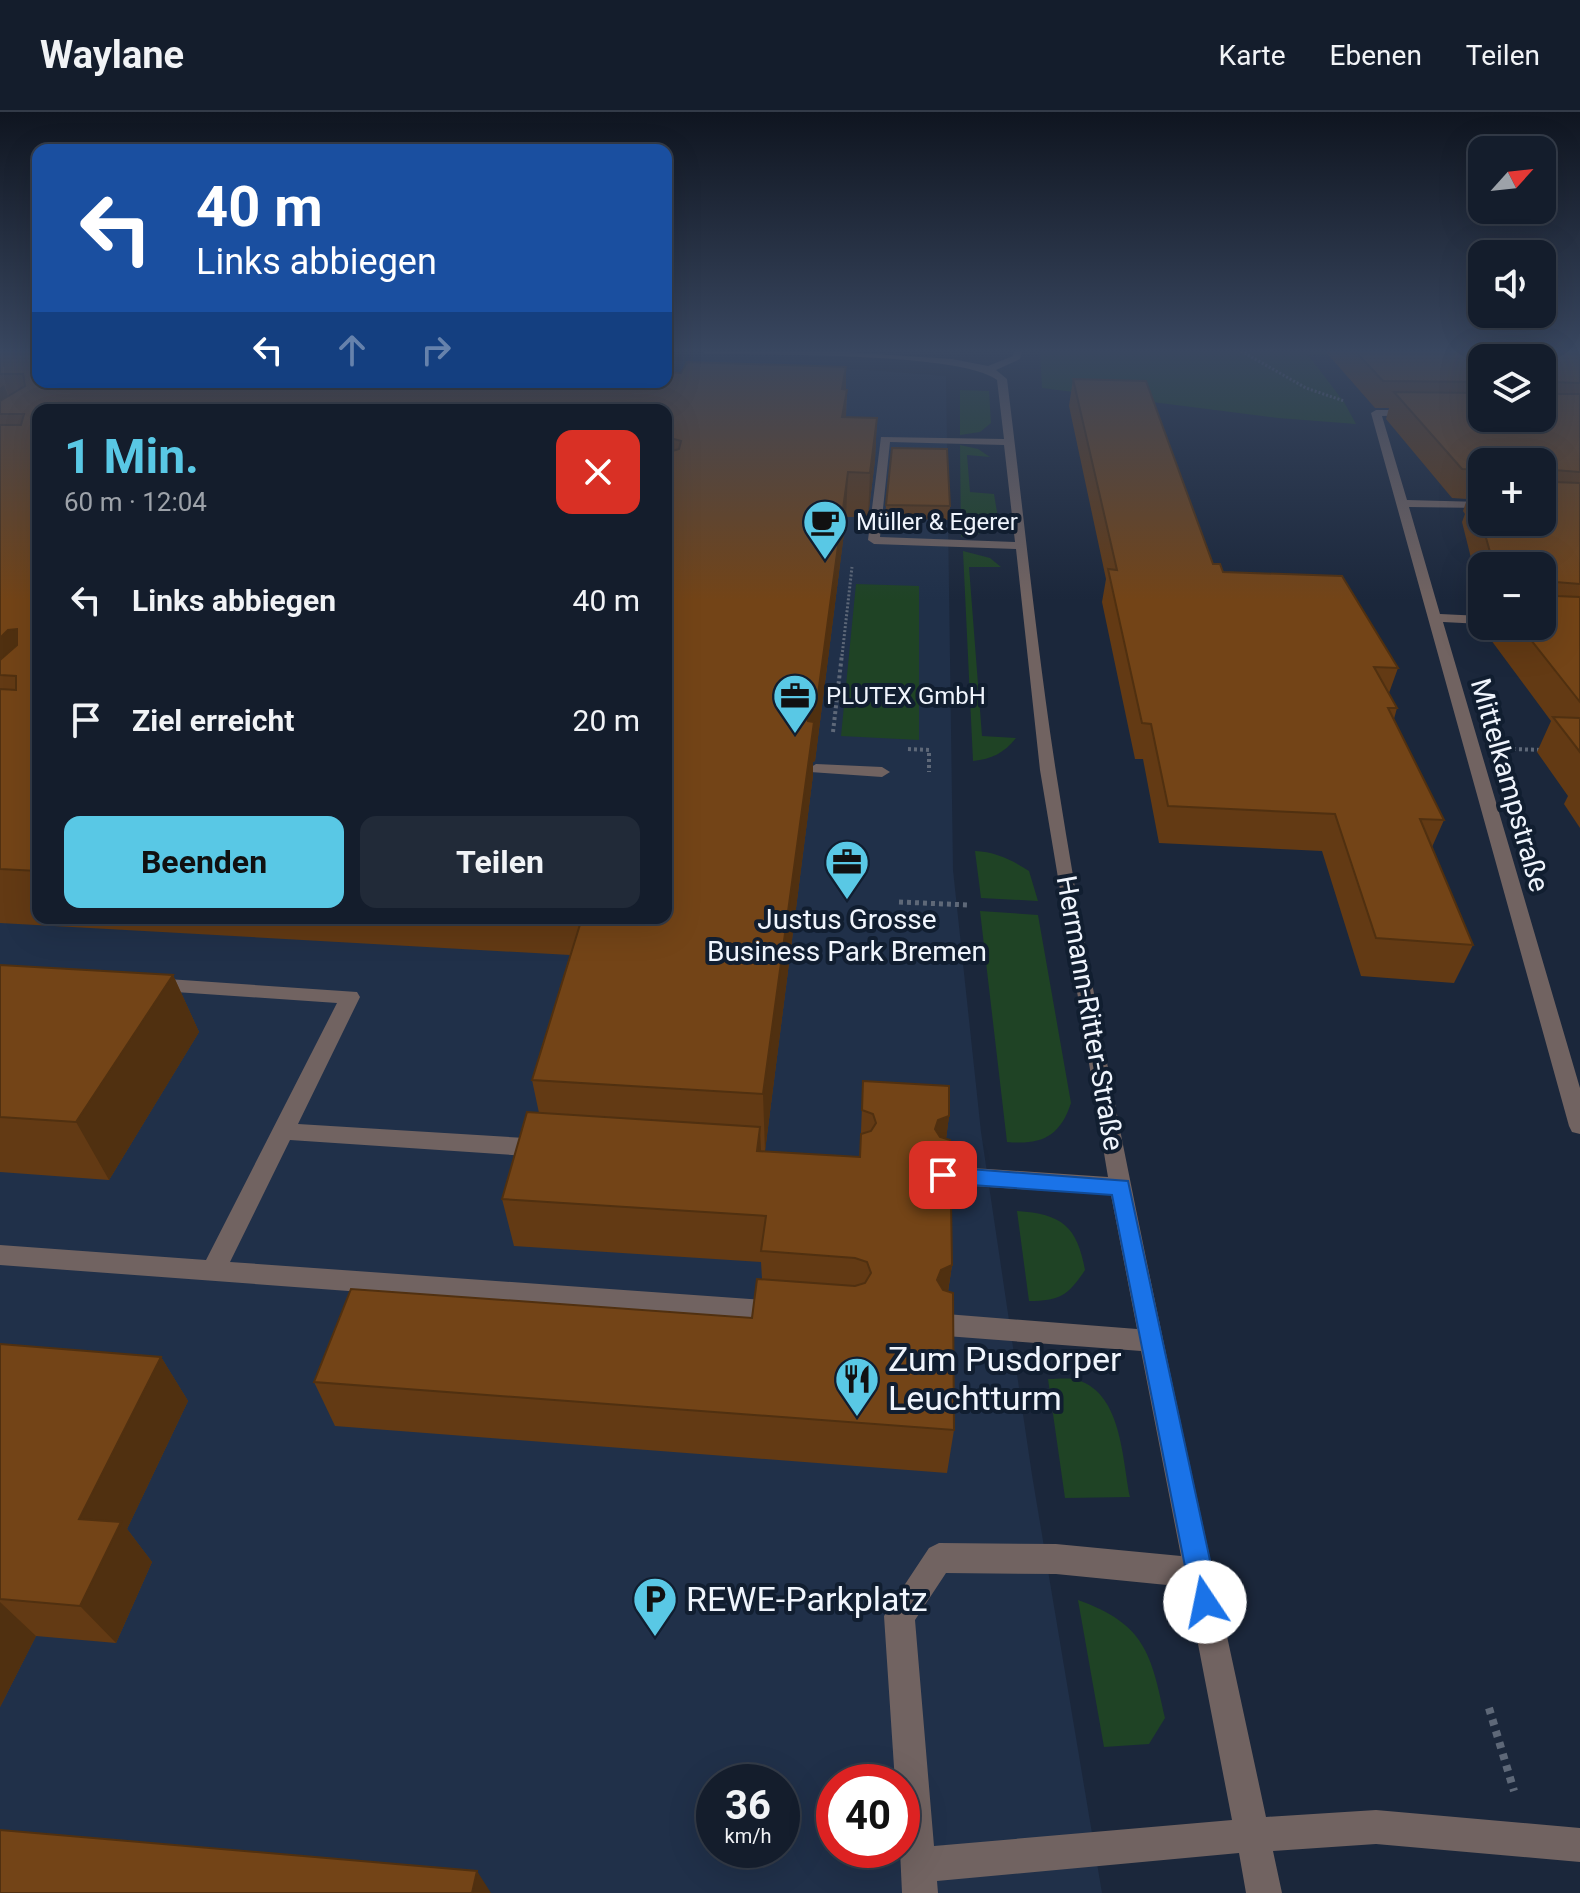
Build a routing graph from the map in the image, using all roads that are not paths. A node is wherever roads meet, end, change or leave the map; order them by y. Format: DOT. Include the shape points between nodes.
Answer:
graph roads {
  1 [pos="1010,434"];
  2 [pos="1382,434"];
  3 [pos="1011,442"];
  4 [pos="1400,503"];
  5 [pos="1468,505"];
  6 [pos="1022,546"];
  7 [pos="1434,618"];
  8 [pos="1468,619"];
  9 [pos="822,769"];
  10 [pos="882,772"];
  11 [pos="135,984"];
  12 [pos="1580,1126"];
  13 [pos="283,1131"];
  14 [pos="563,1150"];
  15 [pos="943,1175"];
  16 [pos="1121,1187"];
  17 [pos="0,1255"];
  18 [pos="213,1271"];
  19 [pos="805,1314"];
  20 [pos="946,1325"];
  21 [pos="1152,1341"];
  22 [pos="1200,1573"];
  23 [pos="1250,1835"];
  24 [pos="1580,1845"];
  25 [pos="919,1879"];
  26 [pos="1264,1893"];
  1 -- 3 [label="street, Hermann-Ritter-Straße"];
  2 -- 4 [label="street, Mittelkampstraße"];
  3 -- 6 [label="street, Hermann-Ritter-Straße"];
  3 -- 6 [label="street" via="885,439 874,540"];
  4 -- 5 [label="street"];
  4 -- 7 [label="street, Mittelkampstraße"];
  6 -- 16 [label="street, Hermann-Ritter-Straße" via="1048,770"];
  7 -- 8 [label="street"];
  7 -- 12 [label="street, Mittelkampstraße"];
  9 -- 10 [label="street"];
  11 -- 13 [label="street" via="350,997"];
  13 -- 14 [label="street"];
  13 -- 18 [label="street"];
  15 -- 16 [label="street"];
  16 -- 21 [label="street, Hermann-Ritter-Straße"];
  17 -- 18 [label="street"];
  18 -- 19 [label="street"];
  20 -- 21 [label="street"];
  21 -- 22 [label="street, Hermann-Ritter-Straße"];
  22 -- 23 [label="street, Hermann-Ritter-Straße"];
  22 -- 25 [label="street" via="1056,1559 939,1558 899,1616"];
  23 -- 24 [label="street" via="1376,1827"];
  23 -- 25 [label="street"];
  23 -- 26 [label="street, Hermann-Ritter-Straße"];
}
